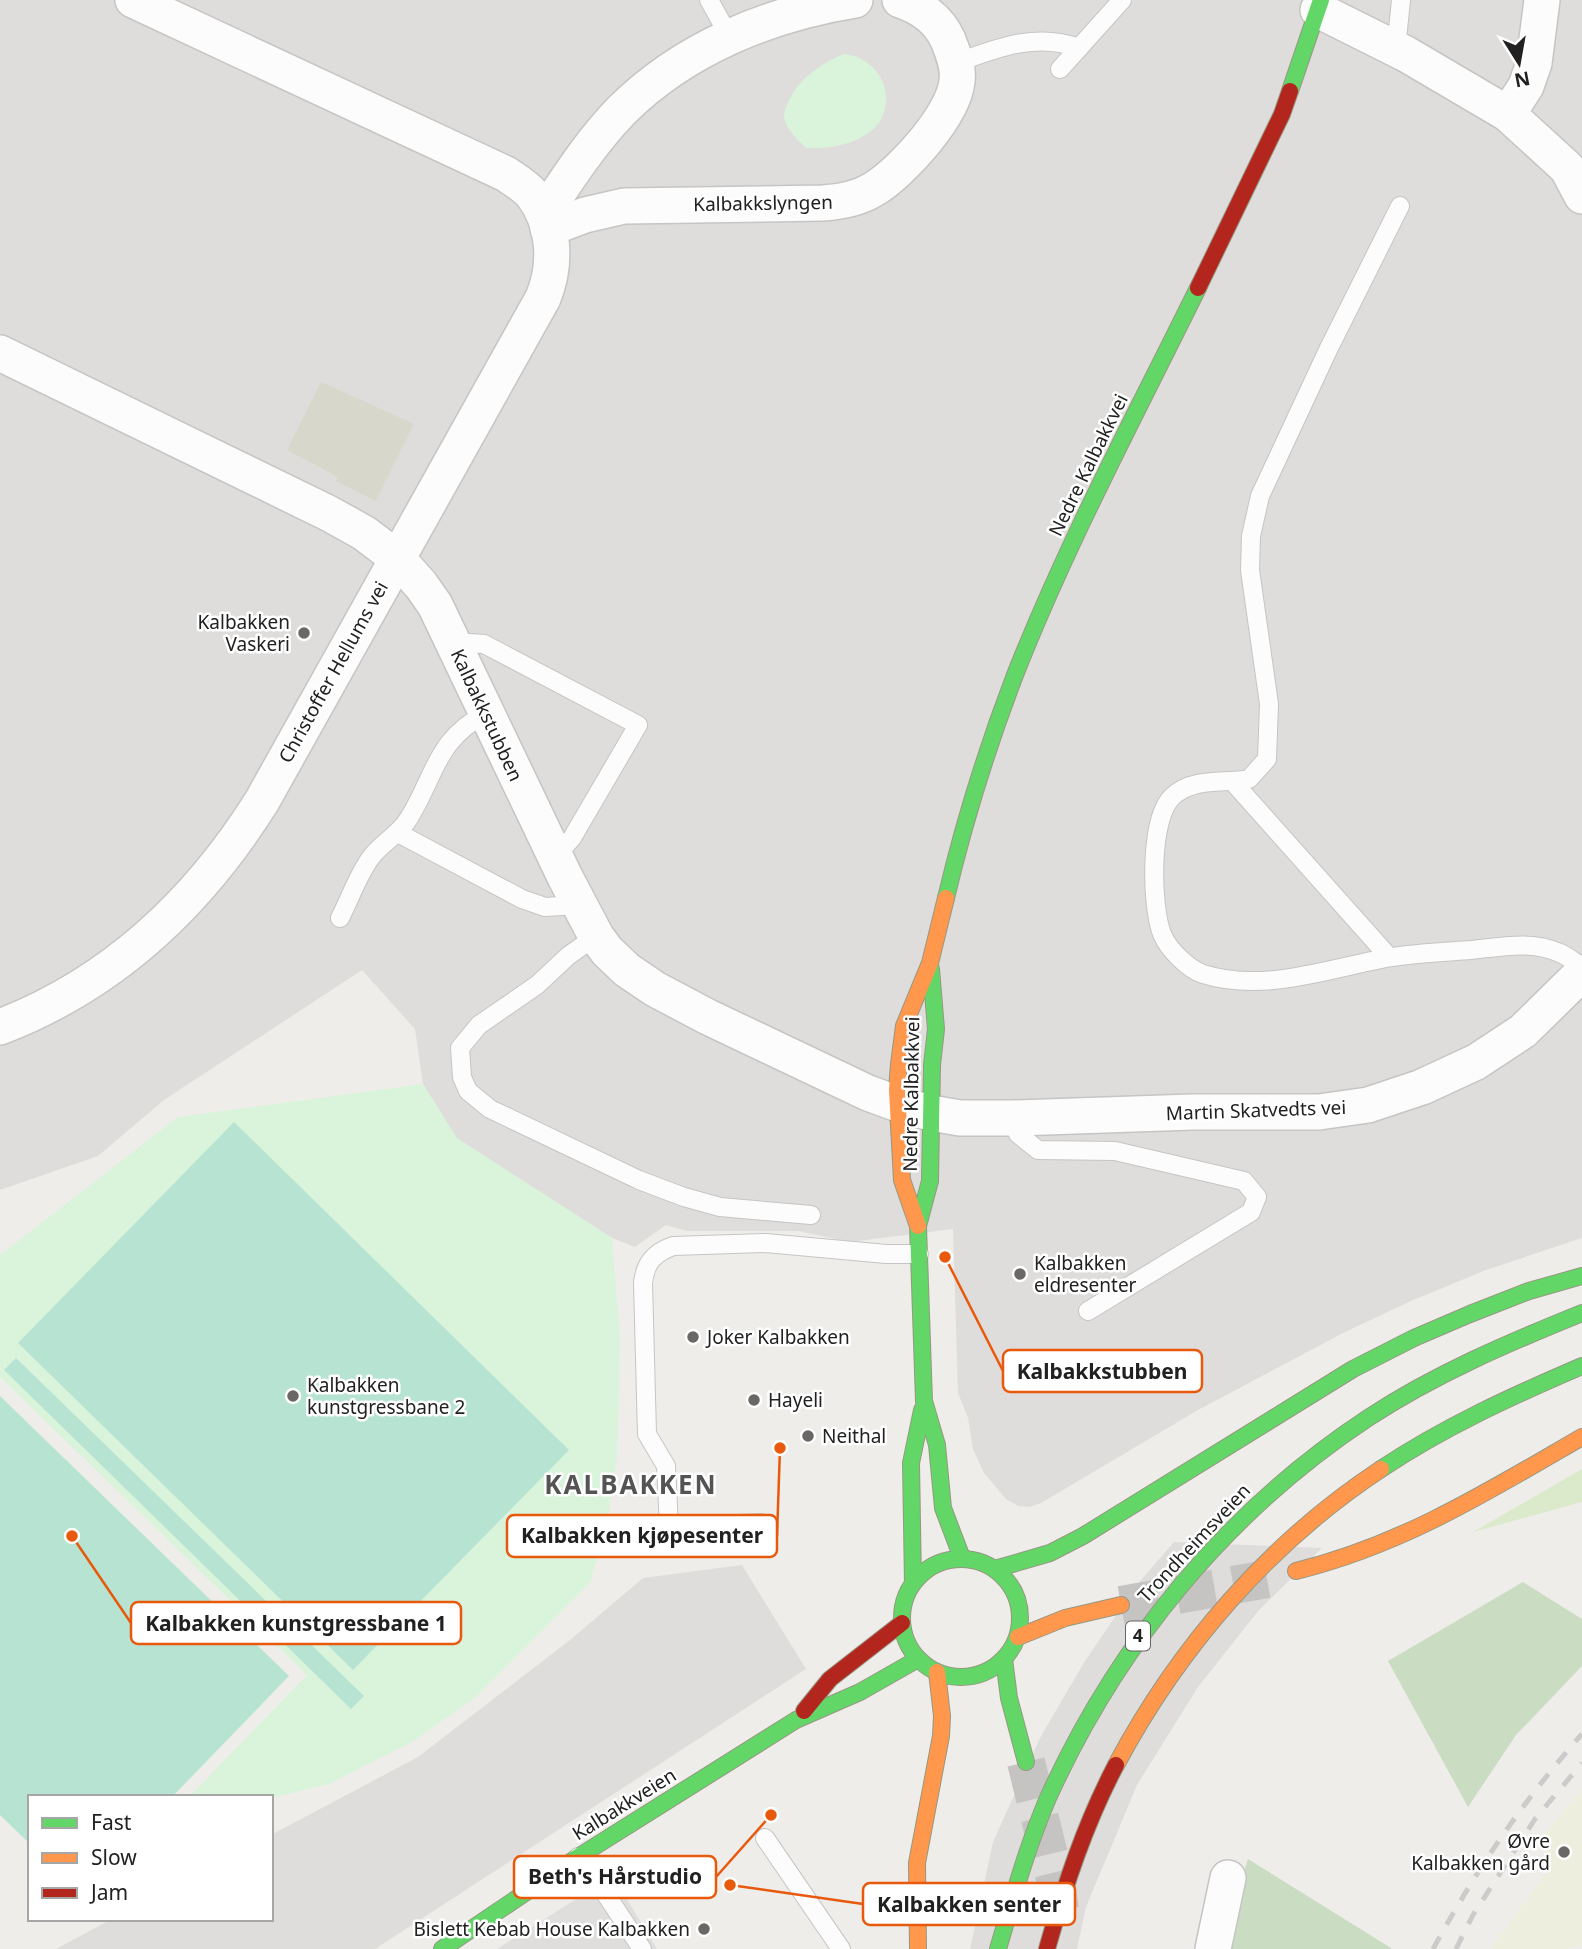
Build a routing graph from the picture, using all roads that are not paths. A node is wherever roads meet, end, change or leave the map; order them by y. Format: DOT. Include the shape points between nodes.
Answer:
graph roads {
  1 [pos="133,0"];
  2 [pos="709,0"];
  3 [pos="855,0"];
  4 [pos="900,0"];
  5 [pos="1122,0"];
  6 [pos="1401,0"];
  7 [pos="1542,0"];
  8 [pos="1320,5"];
  9 [pos="729,36"];
  10 [pos="1079,48"];
  11 [pos="1396,49"];
  12 [pos="956,63"];
  13 [pos="1060,69"];
  14 [pos="1508,114"];
  15 [pos="1582,196"];
  16 [pos="1400,206"];
  17 [pos="546,221"];
  18 [pos="0,353"];
  19 [pos="397,558"];
  20 [pos="455,646"];
  21 [pos="487,713"];
  22 [pos="1233,782"];
  23 [pos="398,833"];
  24 [pos="555,857"];
  25 [pos="579,905"];
  26 [pos="340,918"];
  27 [pos="596,936"];
  28 [pos="1389,957"];
  29 [pos="930,963"];
  30 [pos="1582,967"];
  31 [pos="1582,973"];
  32 [pos="0,1027"];
  33 [pos="898,1104"];
  34 [pos="931,1113"];
  35 [pos="1013,1118"];
  36 [pos="811,1215"];
  37 [pos="918,1226"];
  38 [pos="919,1254"];
  39 [pos="1582,1276"];
  40 [pos="1088,1311"];
  41 [pos="1582,1313"];
  42 [pos="1582,1366"];
  43 [pos="924,1401"];
  44 [pos="1582,1437"];
  45 [pos="761,1522"];
  46 [pos="962,1558"];
  47 [pos="995,1569"];
  48 [pos="1296,1572"];
  49 [pos="913,1583"];
  50 [pos="1121,1605"];
  51 [pos="902,1623"];
  52 [pos="1018,1637"];
  53 [pos="1004,1659"];
  54 [pos="918,1660"];
  55 [pos="937,1672"];
  56 [pos="796,1720"];
  57 [pos="1026,1762"];
  58 [pos="765,1838"];
  59 [pos="578,1857"];
  60 [pos="1228,1878"];
  61 [pos="442,1949"];
  62 [pos="642,1949"];
  63 [pos="841,1949"];
  64 [pos="918,1949"];
  65 [pos="998,1949"];
  66 [pos="1047,1949"];
  67 [pos="1213,1949"];
  1 -- 17 [label="street" via="498,169 532,194"];
  2 -- 9 [label="lane"];
  3 -- 9 [label="street" via="804,9"];
  4 -- 12 [label="street, Kalbakkslyngen" via="935,21 945,33"];
  5 -- 10 [label="lane"];
  6 -- 11 [label="lane"];
  7 -- 14 [label="street" via="1534,63"];
  8 -- 11 [label="street"];
  8 -- 29 [label="main road, Nedre Kalbakkvei" via="1272,137 1072,546 1015,675 961,836"];
  9 -- 17 [label="street" via="676,67 623,109 587,150"];
  10 -- 12 [label="lane" via="1032,40"];
  10 -- 13 [label="lane"];
  11 -- 14 [label="street"];
  12 -- 17 [label="street, Kalbakkslyngen" via="952,100 933,132 886,180 857,197 823,204 624,206"];
  14 -- 15 [label="street" via="1567,168"];
  16 -- 22 [label="lane" via="1260,496 1251,536 1250,570 1269,704 1267,759 1249,779"];
  17 -- 19 [label="street, Christoffer Hellums vei" via="553,253 543,298"];
  18 -- 19 [label="street, Kalbakkstubben" via="328,513"];
  19 -- 20 [label="street, Kalbakkstubben" via="435,605"];
  19 -- 32 [label="street, Christoffer Hellums vei" via="262,801 210,876 129,956 60,999"];
  20 -- 21 [label="street, Kalbakkstubben"];
  20 -- 24 [label="lane" via="484,644 638,725 572,838"];
  21 -- 23 [label="lane" via="461,728 448,743"];
  21 -- 24 [label="street, Kalbakkstubben"];
  22 -- 28 [label="lane"];
  22 -- 28 [label="lane" via="1190,786 1172,797 1161,816 1154,898 1163,936 1180,959 1200,974 1228,980 1268,980"];
  23 -- 25 [label="lane" via="522,899 545,907"];
  23 -- 26 [label="lane" via="371,858"];
  24 -- 25 [label="street, Kalbakkstubben"];
  25 -- 27 [label="street, Kalbakkstubben"];
  27 -- 33 [label="street, Kalbakkstubben" via="627,970 655,989"];
  27 -- 36 [label="lane" via="472,1032 460,1048 468,1091 490,1109 684,1197 720,1207"];
  28 -- 30 [label="lane" via="1527,944 1560,953"];
  29 -- 33 [label="main road, Nedre Kalbakkvei" via="904,1026"];
  29 -- 34 [label="main road, Nedre Kalbakkvei" via="936,1029"];
  31 -- 35 [label="street, Martin Skatvedts vei" via="1523,1031 1476,1062 1371,1105 1319,1112"];
  33 -- 34 [label="street, Kalbakkstubben"];
  33 -- 37 [label="main road, Nedre Kalbakkvei" via="902,1180"];
  34 -- 35 [label="street, Martin Skatvedts vei"];
  34 -- 37 [label="main road, Nedre Kalbakkvei" via="930,1181"];
  35 -- 40 [label="lane" via="1018,1134 1038,1150 1115,1151 1244,1181 1257,1197 1251,1212"];
  37 -- 38 [label="main road, Nedre Kalbakkvei"];
  38 -- 43 [label="main road, Nedre Kalbakkvei"];
  38 -- 45 [label="lane" via="766,1243 673,1246 649,1262 643,1283 647,1434 666,1466 669,1527"];
  39 -- 47 [label="main road" via="1529,1291 1353,1368 1083,1536 1050,1553"];
  41 -- 65 [label="main road, Trondheimsveien / 4" via="1448,1372 1391,1404 1299,1468 1209,1552 1138,1637 1070,1749 1027,1847"];
  42 -- 66 [label="main road" via="1471,1415 1419,1444 1332,1504 1255,1572 1182,1659 1119,1759 1075,1856"];
  43 -- 46 [label="main road, Nedre Kalbakkvei" via="937,1445 943,1508"];
  43 -- 49 [label="main road, Nedre Kalbakkvei" via="911,1463"];
  44 -- 48 [label="main road" via="1413,1531"];
  46 -- 47 [label="main road"];
  46 -- 49 [label="main road" via="943,1561"];
  47 -- 52 [label="main road" via="1018,1599"];
  49 -- 51 [label="main road" via="904,1602"];
  50 -- 52 [label="main road" via="1065,1618"];
  51 -- 54 [label="main road"];
  51 -- 56 [label="main road, Kalbakkveien" via="830,1678"];
  52 -- 53 [label="main road"];
  53 -- 55 [label="main road" via="990,1671 972,1677"];
  53 -- 57 [label="main road"];
  54 -- 55 [label="main road"];
  54 -- 56 [label="main road, Kalbakkveien"];
  55 -- 64 [label="main road" via="941,1736 917,1863"];
  56 -- 59 [label="main road, Kalbakkveien"];
  58 -- 63 [label="lane"];
  59 -- 61 [label="main road, Kalbakkveien"];
  59 -- 62 [label="lane"];
  60 -- 67 [label="street"];
}
